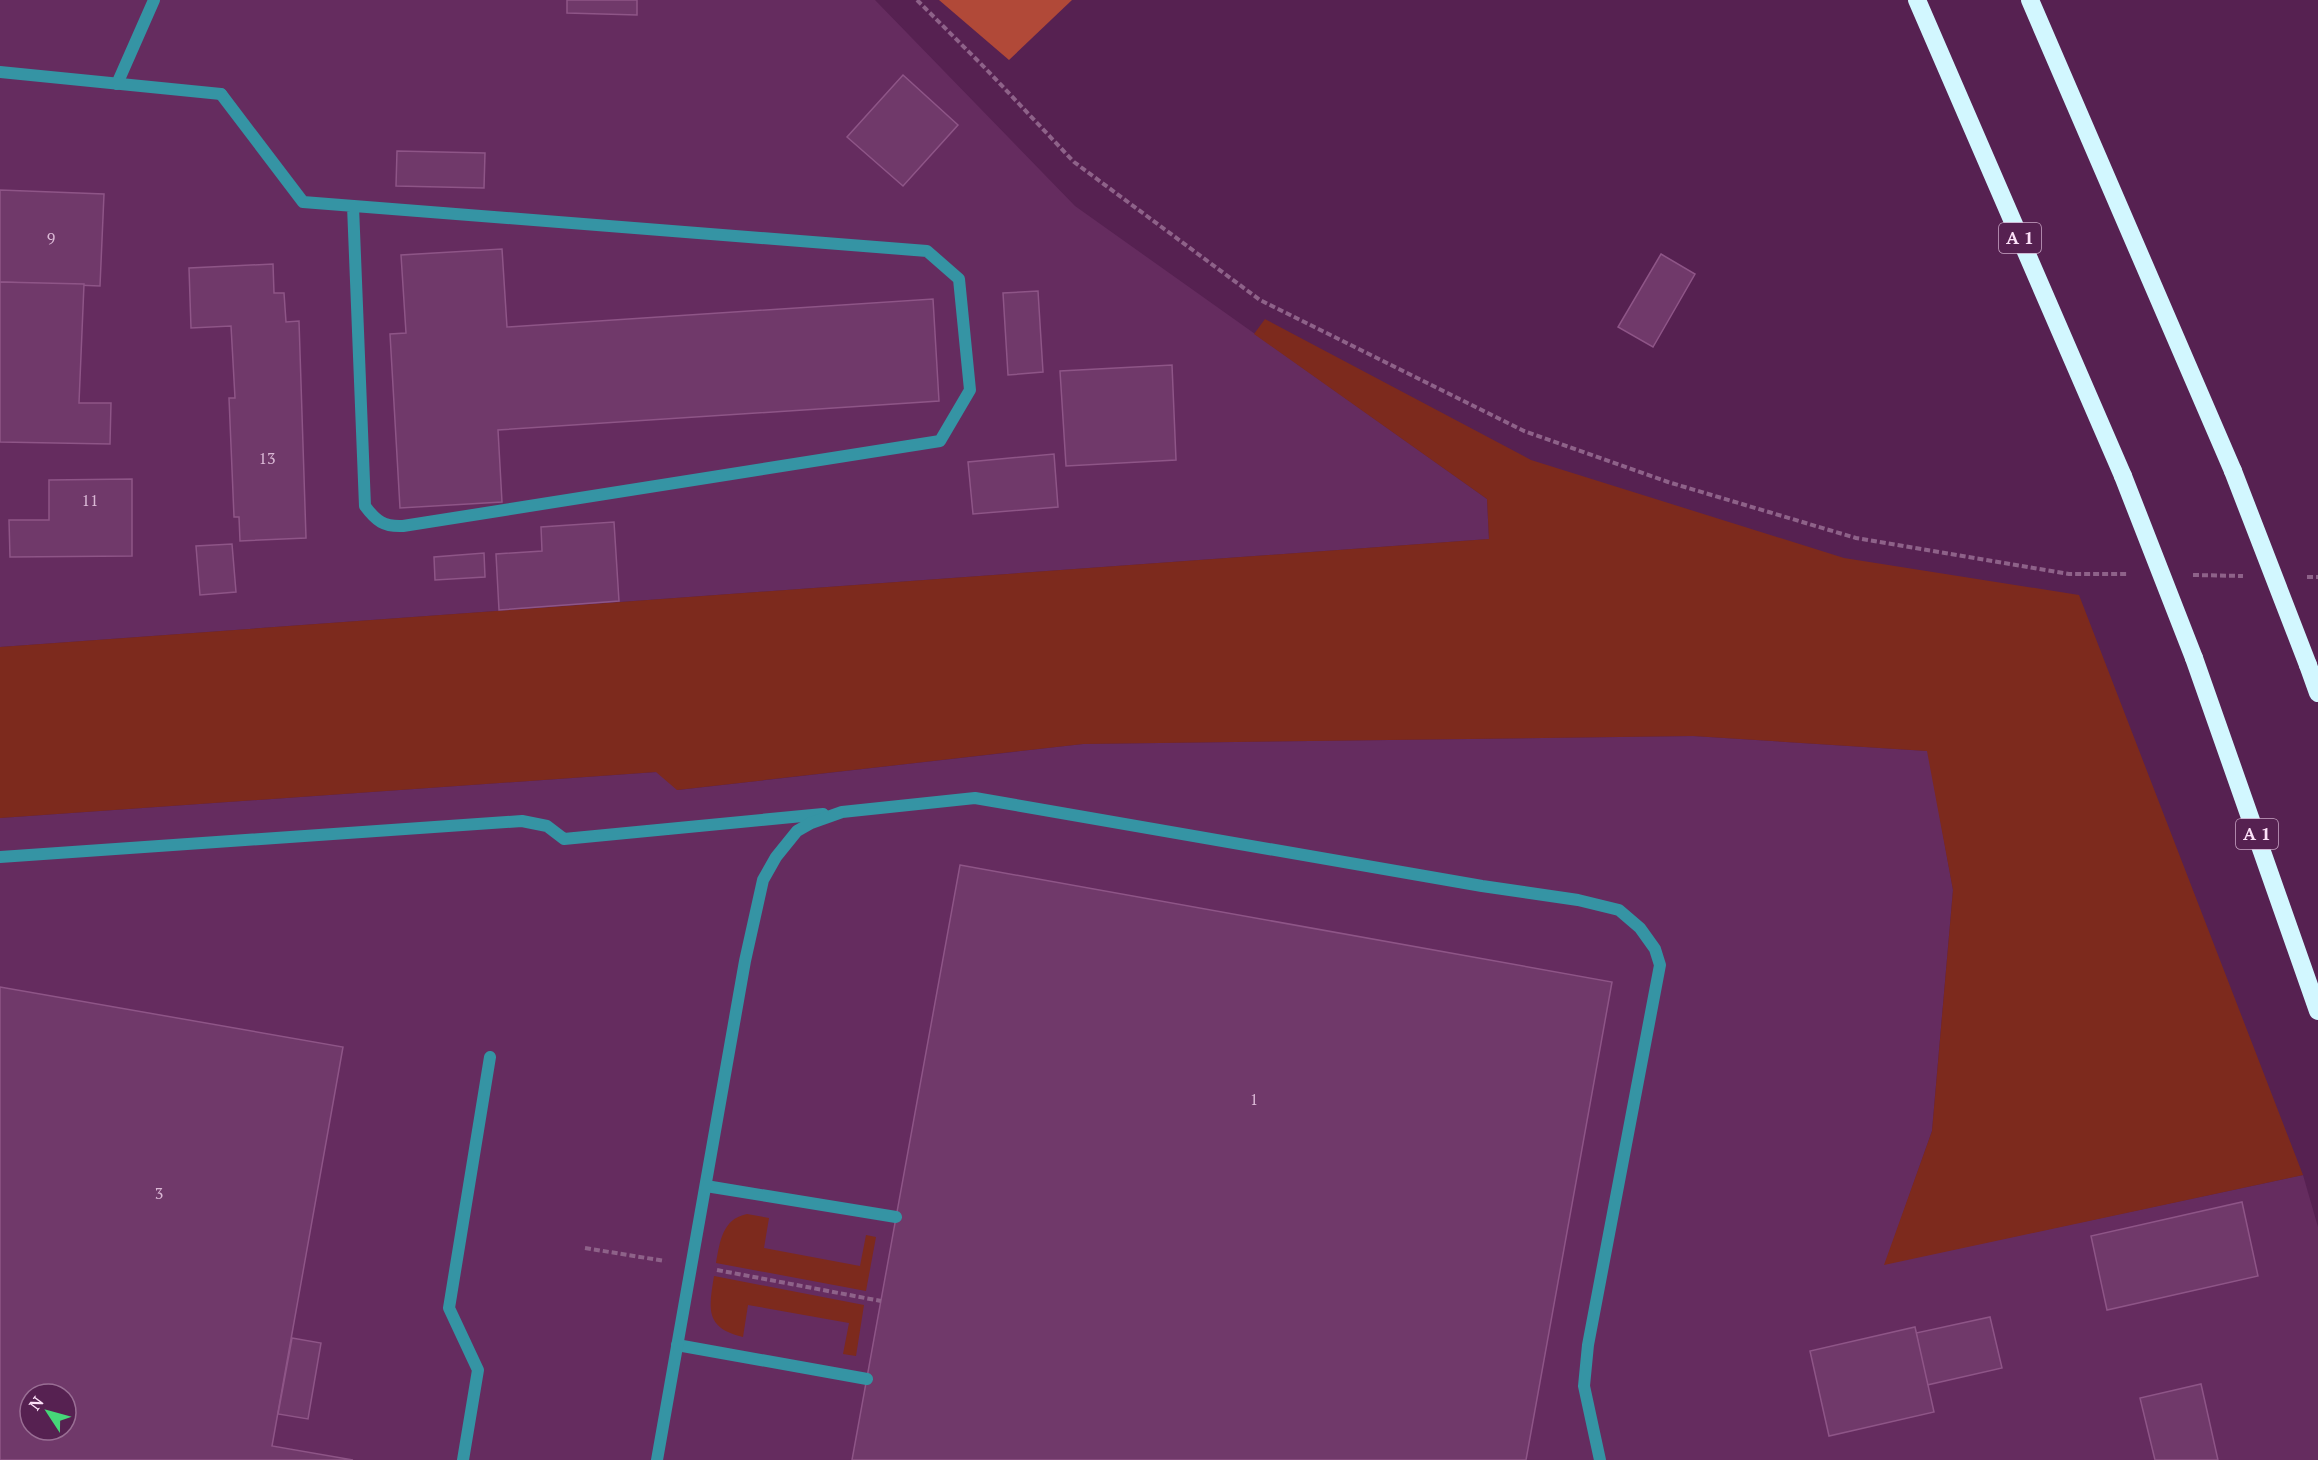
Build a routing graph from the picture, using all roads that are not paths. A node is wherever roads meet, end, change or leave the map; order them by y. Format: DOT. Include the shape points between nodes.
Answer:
graph roads {
  1 [pos="154,0"];
  2 [pos="1917,0"];
  3 [pos="2030,0"];
  4 [pos="0,72"];
  5 [pos="117,84"];
  6 [pos="353,207"];
  7 [pos="2318,693"];
  8 [pos="842,813"];
  9 [pos="0,857"];
  10 [pos="2318,1011"];
  11 [pos="490,1057"];
  12 [pos="706,1186"];
  13 [pos="896,1217"];
  14 [pos="677,1345"];
  15 [pos="867,1379"];
  16 [pos="463,1460"];
  17 [pos="657,1460"];
  18 [pos="1600,1460"];
  1 -- 5 [label="street"];
  2 -- 10 [label="highway, A 1, bridge" via="2123,476 2194,658"];
  3 -- 7 [label="highway, bridge" via="2233,471"];
  4 -- 5 [label="street"];
  5 -- 6 [label="street" via="221,94 303,202"];
  6 -- 6 [label="street" via="927,251 959,279 970,390 940,441 389,527 375,519 365,506"];
  8 -- 9 [label="street" via="564,838 547,826 522,821"];
  8 -- 12 [label="street" via="797,831 763,880"];
  8 -- 18 [label="street" via="975,798 1619,910 1645,935 1660,965 1588,1345 1584,1386"];
  11 -- 16 [label="street" via="449,1308 478,1370"];
  12 -- 13 [label="street"];
  12 -- 14 [label="street"];
  14 -- 15 [label="street"];
  14 -- 17 [label="street"];
}
